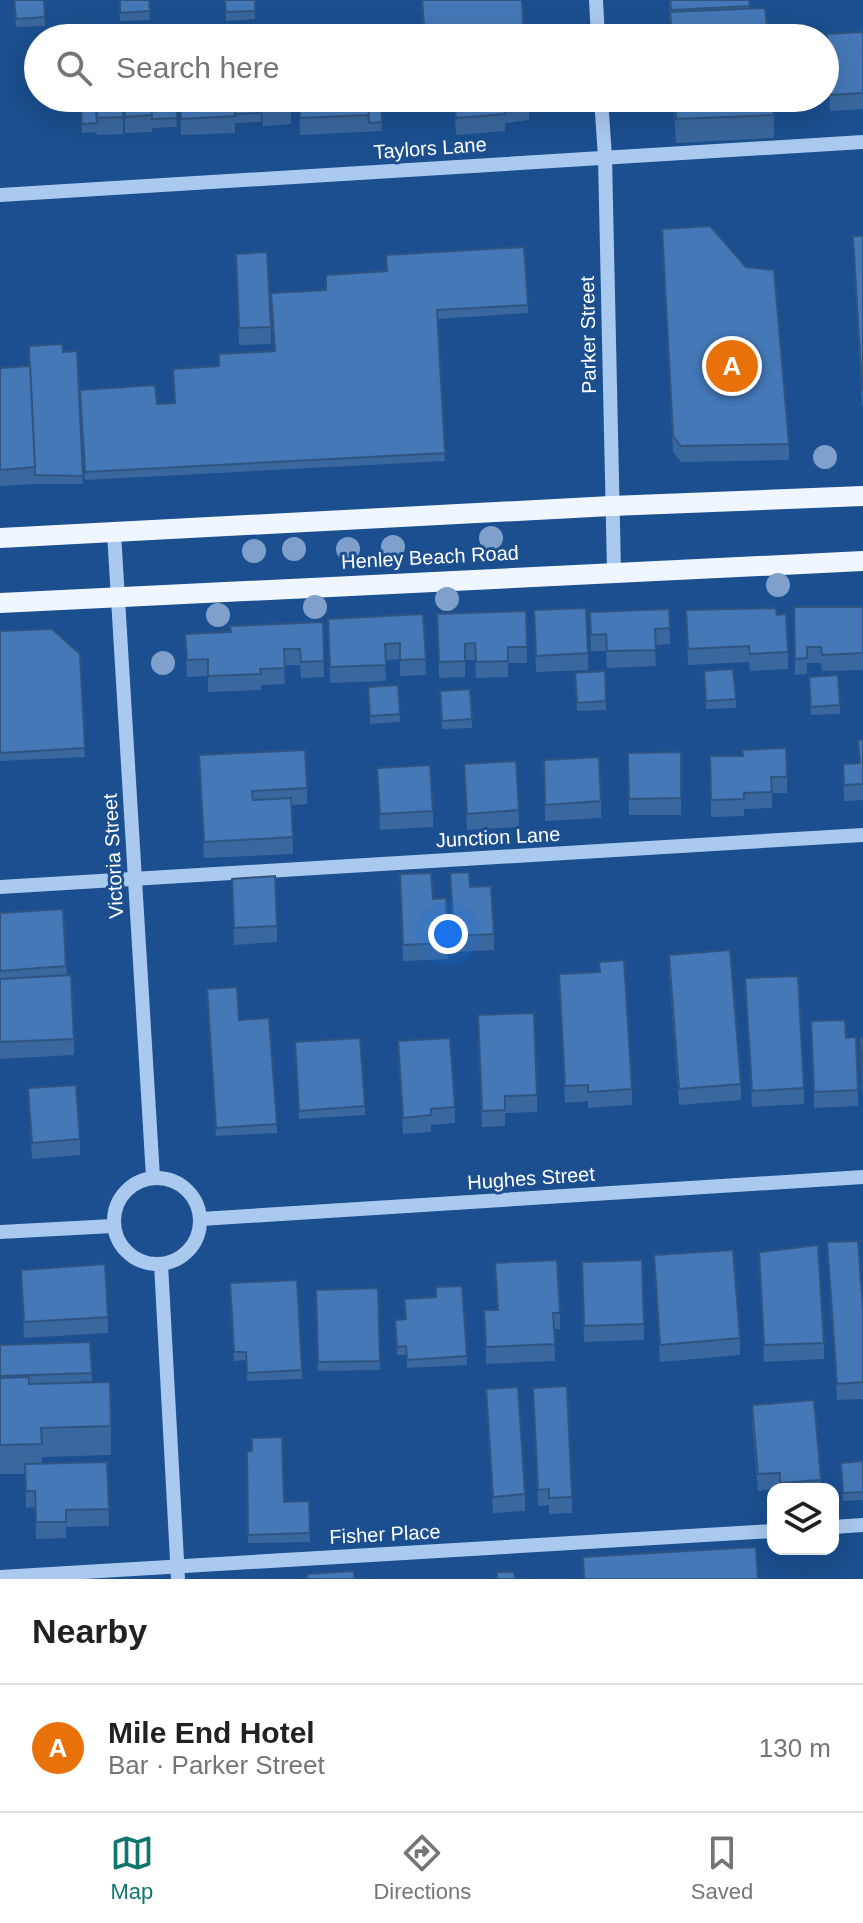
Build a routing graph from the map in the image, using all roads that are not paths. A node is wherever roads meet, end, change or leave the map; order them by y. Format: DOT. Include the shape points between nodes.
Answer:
graph roads {
  1 [pos="596,0"];
  2 [pos="597,24"];
  3 [pos="602,112"];
  4 [pos="863,142"];
  5 [pos="605,157"];
  6 [pos="0,195"];
  7 [pos="863,496"];
  8 [pos="611,506"];
  9 [pos="114,533"];
  10 [pos="0,538"];
  11 [pos="863,561"];
  12 [pos="614,571"];
  13 [pos="117,596"];
  14 [pos="0,603"];
  15 [pos="863,835"];
  16 [pos="135,879"];
  17 [pos="0,887"];
  18 [pos="153,1177"];
  19 [pos="863,1177"];
  20 [pos="201,1219"];
  21 [pos="113,1226"];
  22 [pos="0,1232"];
  23 [pos="161,1264"];
  24 [pos="863,1525"];
  25 [pos="839,1527"];
  26 [pos="767,1531"];
  27 [pos="177,1573"];
  28 [pos="0,1577"];
  1 -- 2 [label="street"];
  3 -- 5 [label="street, Parker Street"];
  4 -- 5 [label="street, Taylors Lane"];
  5 -- 6 [label="street, Taylors Lane"];
  5 -- 8 [label="street, Parker Street"];
  7 -- 8 [label="main road, Henley Beach Road"];
  8 -- 9 [label="main road, Henley Beach Road"];
  8 -- 12 [label="street, Parker Street"];
  9 -- 10 [label="main road, Henley Beach Road"];
  9 -- 13 [label="street, Victoria Street"];
  11 -- 12 [label="main road, Henley Beach Road"];
  12 -- 13 [label="main road, Henley Beach Road"];
  13 -- 14 [label="main road, Henley Beach Road"];
  13 -- 16 [label="street, Victoria Street"];
  15 -- 16 [label="street, Junction Lane"];
  16 -- 17 [label="street, Junction Lane"];
  16 -- 18 [label="street, Victoria Street"];
  18 -- 20 [label="street" via="170,1179 193,1196"];
  18 -- 21 [label="street" via="130,1186 114,1209"];
  19 -- 20 [label="street, Hughes Street"];
  20 -- 23 [label="street" via="196,1240 183,1255"];
  21 -- 22 [label="street"];
  21 -- 23 [label="street" via="122,1248 141,1262"];
  23 -- 27 [label="street"];
  24 -- 25 [label="street"];
  26 -- 27 [label="street, Fisher Place"];
  27 -- 28 [label="street, Fisher Place"];
}
